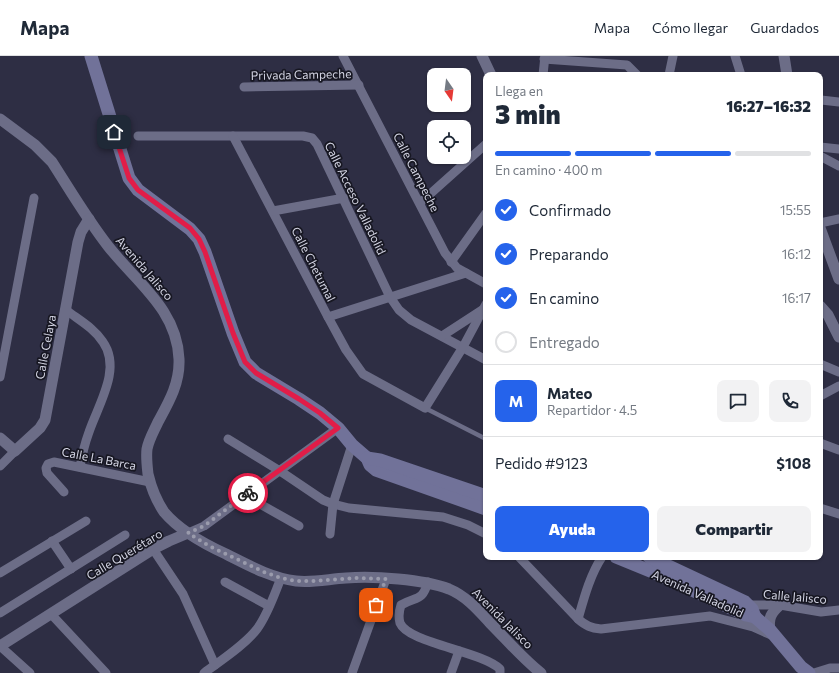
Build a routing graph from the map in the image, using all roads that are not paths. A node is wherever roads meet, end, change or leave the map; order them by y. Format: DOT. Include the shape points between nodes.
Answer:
graph roads {
  1 [pos="91,56"];
  2 [pos="343,56"];
  3 [pos="482,56"];
  4 [pos="672,56"];
  5 [pos="735,56"];
  6 [pos="784,56"];
  7 [pos="544,58"];
  8 [pos="628,60"];
  9 [pos="490,72"];
  10 [pos="543,72"];
  11 [pos="635,72"];
  12 [pos="669,72"];
  13 [pos="740,72"];
  14 [pos="787,72"];
  15 [pos="359,85"];
  16 [pos="244,87"];
  17 [pos="823,100"];
  18 [pos="839,102"];
  19 [pos="0,119"];
  20 [pos="138,136"];
  21 [pos="234,136"];
  22 [pos="483,147"];
  23 [pos="823,147"];
  24 [pos="839,149"];
  25 [pos="823,158"];
  26 [pos="839,166"];
  27 [pos="34,198"];
  28 [pos="344,198"];
  29 [pos="420,204"];
  30 [pos="273,211"];
  31 [pos="483,217"];
  32 [pos="89,218"];
  33 [pos="839,219"];
  34 [pos="823,222"];
  35 [pos="823,234"];
  36 [pos="835,258"];
  37 [pos="451,262"];
  38 [pos="466,273"];
  39 [pos="839,279"];
  40 [pos="483,282"];
  41 [pos="390,297"];
  42 [pos="483,307"];
  43 [pos="823,309"];
  44 [pos="66,310"];
  45 [pos="483,310"];
  46 [pos="328,317"];
  47 [pos="442,336"];
  48 [pos="839,337"];
  49 [pos="463,347"];
  50 [pos="483,358"];
  51 [pos="823,365"];
  52 [pos="839,372"];
  53 [pos="0,378"];
  54 [pos="839,386"];
  55 [pos="823,394"];
  56 [pos="425,408"];
  57 [pos="338,428"];
  58 [pos="483,437"];
  59 [pos="0,438"];
  60 [pos="228,439"];
  61 [pos="823,444"];
  62 [pos="352,445"];
  63 [pos="839,450"];
  64 [pos="15,451"];
  65 [pos="366,458"];
  66 [pos="0,466"];
  67 [pos="80,467"];
  68 [pos="280,471"];
  69 [pos="150,482"];
  70 [pos="64,492"];
  71 [pos="244,495"];
  72 [pos="483,495"];
  73 [pos="333,504"];
  74 [pos="483,508"];
  75 [pos="823,509"];
  76 [pos="839,514"];
  77 [pos="86,521"];
  78 [pos="299,526"];
  79 [pos="483,532"];
  80 [pos="188,533"];
  81 [pos="330,534"];
  82 [pos="125,535"];
  83 [pos="52,541"];
  84 [pos="153,549"];
  85 [pos="522,560"];
  86 [pos="600,560"];
  87 [pos="623,560"];
  88 [pos="655,560"];
  89 [pos="71,569"];
  90 [pos="0,573"];
  91 [pos="281,578"];
  92 [pos="386,579"];
  93 [pos="225,582"];
  94 [pos="428,582"];
  95 [pos="780,605"];
  96 [pos="269,606"];
  97 [pos="839,610"];
  98 [pos="752,611"];
  99 [pos="0,613"];
  100 [pos="51,614"];
  101 [pos="578,619"];
  102 [pos="773,634"];
  103 [pos="0,646"];
  104 [pos="459,651"];
  105 [pos="215,665"];
  106 [pos="839,668"];
  107 [pos="500,671"];
  108 [pos="804,671"];
  109 [pos="30,673"];
  110 [pos="106,673"];
  111 [pos="204,673"];
  112 [pos="354,673"];
  113 [pos="450,673"];
  114 [pos="541,673"];
  115 [pos="814,673"];
  1 -- 57 [label="main road" via="129,178 138,190 190,228 199,239 245,362 256,373 320,413"];
  2 -- 15 [label="street, Calle Campeche"];
  3 -- 9 [label="street"];
  4 -- 12 [label="street"];
  5 -- 13 [label="street"];
  6 -- 14 [label="street"];
  7 -- 8 [label="street"];
  7 -- 10 [label="street"];
  8 -- 11 [label="street"];
  15 -- 16 [label="street, Privada Campeche"];
  15 -- 29 [label="street, Calle Campeche"];
  17 -- 18 [label="street"];
  19 -- 32 [label="street, Avenida Jalisco" via="44,152"];
  20 -- 21 [label="street, Calle Acceso Valladolid"];
  21 -- 28 [label="street, Calle Acceso Valladolid" via="312,138"];
  21 -- 30 [label="street, Calle Chetumal"];
  22 -- 29 [label="street"];
  23 -- 24 [label="street"];
  25 -- 26 [label="street"];
  27 -- 53 [label="street"];
  28 -- 30 [label="street"];
  28 -- 41 [label="street, Calle Acceso Valladolid"];
  29 -- 37 [label="street, Calle Campeche"];
  30 -- 46 [label="street, Calle Chetumal"];
  31 -- 37 [label="street"];
  32 -- 44 [label="street, Calle Celaya" via="78,242"];
  32 -- 69 [label="street, Avenida Jalisco" via="109,248 164,311 177,341 178,377 174,392 147,450 146,461"];
  33 -- 34 [label="street"];
  35 -- 36 [label="street"];
  36 -- 39 [label="street"];
  37 -- 38 [label="street, Calle Campeche"];
  38 -- 40 [label="street, Calle Campeche"];
  38 -- 41 [label="street, Calle Chetumal"];
  41 -- 46 [label="street, Calle Chetumal"];
  41 -- 47 [label="street, Calle Acceso Valladolid" via="399,310 411,320"];
  42 -- 47 [label="street"];
  43 -- 48 [label="street"];
  44 -- 64 [label="street, Calle Celaya" via="45,420"];
  44 -- 67 [label="street" via="93,330 104,342 110,356 110,373 106,388 89,431"];
  45 -- 49 [label="street"];
  46 -- 56 [label="street" via="363,374"];
  47 -- 49 [label="street, Calle Acceso Valladolid"];
  49 -- 50 [label="street, Calle Acceso Valladolid"];
  49 -- 56 [label="street"];
  51 -- 52 [label="street"];
  54 -- 55 [label="street"];
  56 -- 58 [label="lane"];
  57 -- 62 [label="main road"];
  57 -- 68 [label="street, Calle Querétaro"];
  59 -- 64 [label="street"];
  60 -- 68 [label="street"];
  61 -- 63 [label="street"];
  62 -- 65 [label="main road"];
  62 -- 73 [label="street"];
  64 -- 66 [label="street, Calle Celaya"];
  65 -- 72 [label="main road" via="380,460"];
  65 -- 74 [label="main road" via="376,470"];
  67 -- 69 [label="street, Calle La Barca"];
  67 -- 70 [label="street, Calle La Barca" via="54,462 48,464 47,473"];
  68 -- 71 [label="street, Calle Querétaro"];
  68 -- 73 [label="street"];
  69 -- 80 [label="street, Avenida Jalisco" via="155,497 164,511"];
  71 -- 78 [label="street"];
  71 -- 80 [label="street, Calle Querétaro" via="204,526"];
  73 -- 79 [label="street" via="349,508 443,517"];
  73 -- 81 [label="street"];
  75 -- 76 [label="street"];
  77 -- 83 [label="street"];
  80 -- 84 [label="street, Calle Querétaro"];
  80 -- 91 [label="street, Avenida Jalisco" via="209,546"];
  82 -- 89 [label="street"];
  83 -- 89 [label="street"];
  83 -- 90 [label="street"];
  84 -- 100 [label="street, Calle Querétaro"];
  84 -- 105 [label="street" via="183,594"];
  85 -- 101 [label="street"];
  86 -- 101 [label="street"];
  87 -- 98 [label="main road, Avenida Valladolid" via="746,615"];
  88 -- 98 [label="main road, Avenida Valladolid" via="746,602"];
  89 -- 99 [label="street"];
  91 -- 92 [label="street, Avenida Jalisco" via="296,581"];
  91 -- 96 [label="street"];
  92 -- 94 [label="street, Avenida Jalisco"];
  92 -- 112 [label="street"];
  93 -- 96 [label="street"];
  94 -- 104 [label="street" via="425,593 402,605 399,614 401,624 408,632 418,637"];
  94 -- 114 [label="street, Avenida Jalisco" via="460,594"];
  95 -- 97 [label="street, Calle Jalisco" via="821,612"];
  95 -- 98 [label="street, Calle Jalisco"];
  95 -- 102 [label="street" via="770,615"];
  96 -- 105 [label="street" via="258,628 250,637"];
  98 -- 102 [label="main road"];
  100 -- 103 [label="street, Calle Querétaro"];
  100 -- 110 [label="street"];
  101 -- 102 [label="street" via="585,625 601,629 710,616"];
  102 -- 108 [label="main road"];
  103 -- 109 [label="street"];
  104 -- 107 [label="street" via="496,665"];
  104 -- 113 [label="street"];
  105 -- 111 [label="street"];
  106 -- 115 [label="street"];
}
